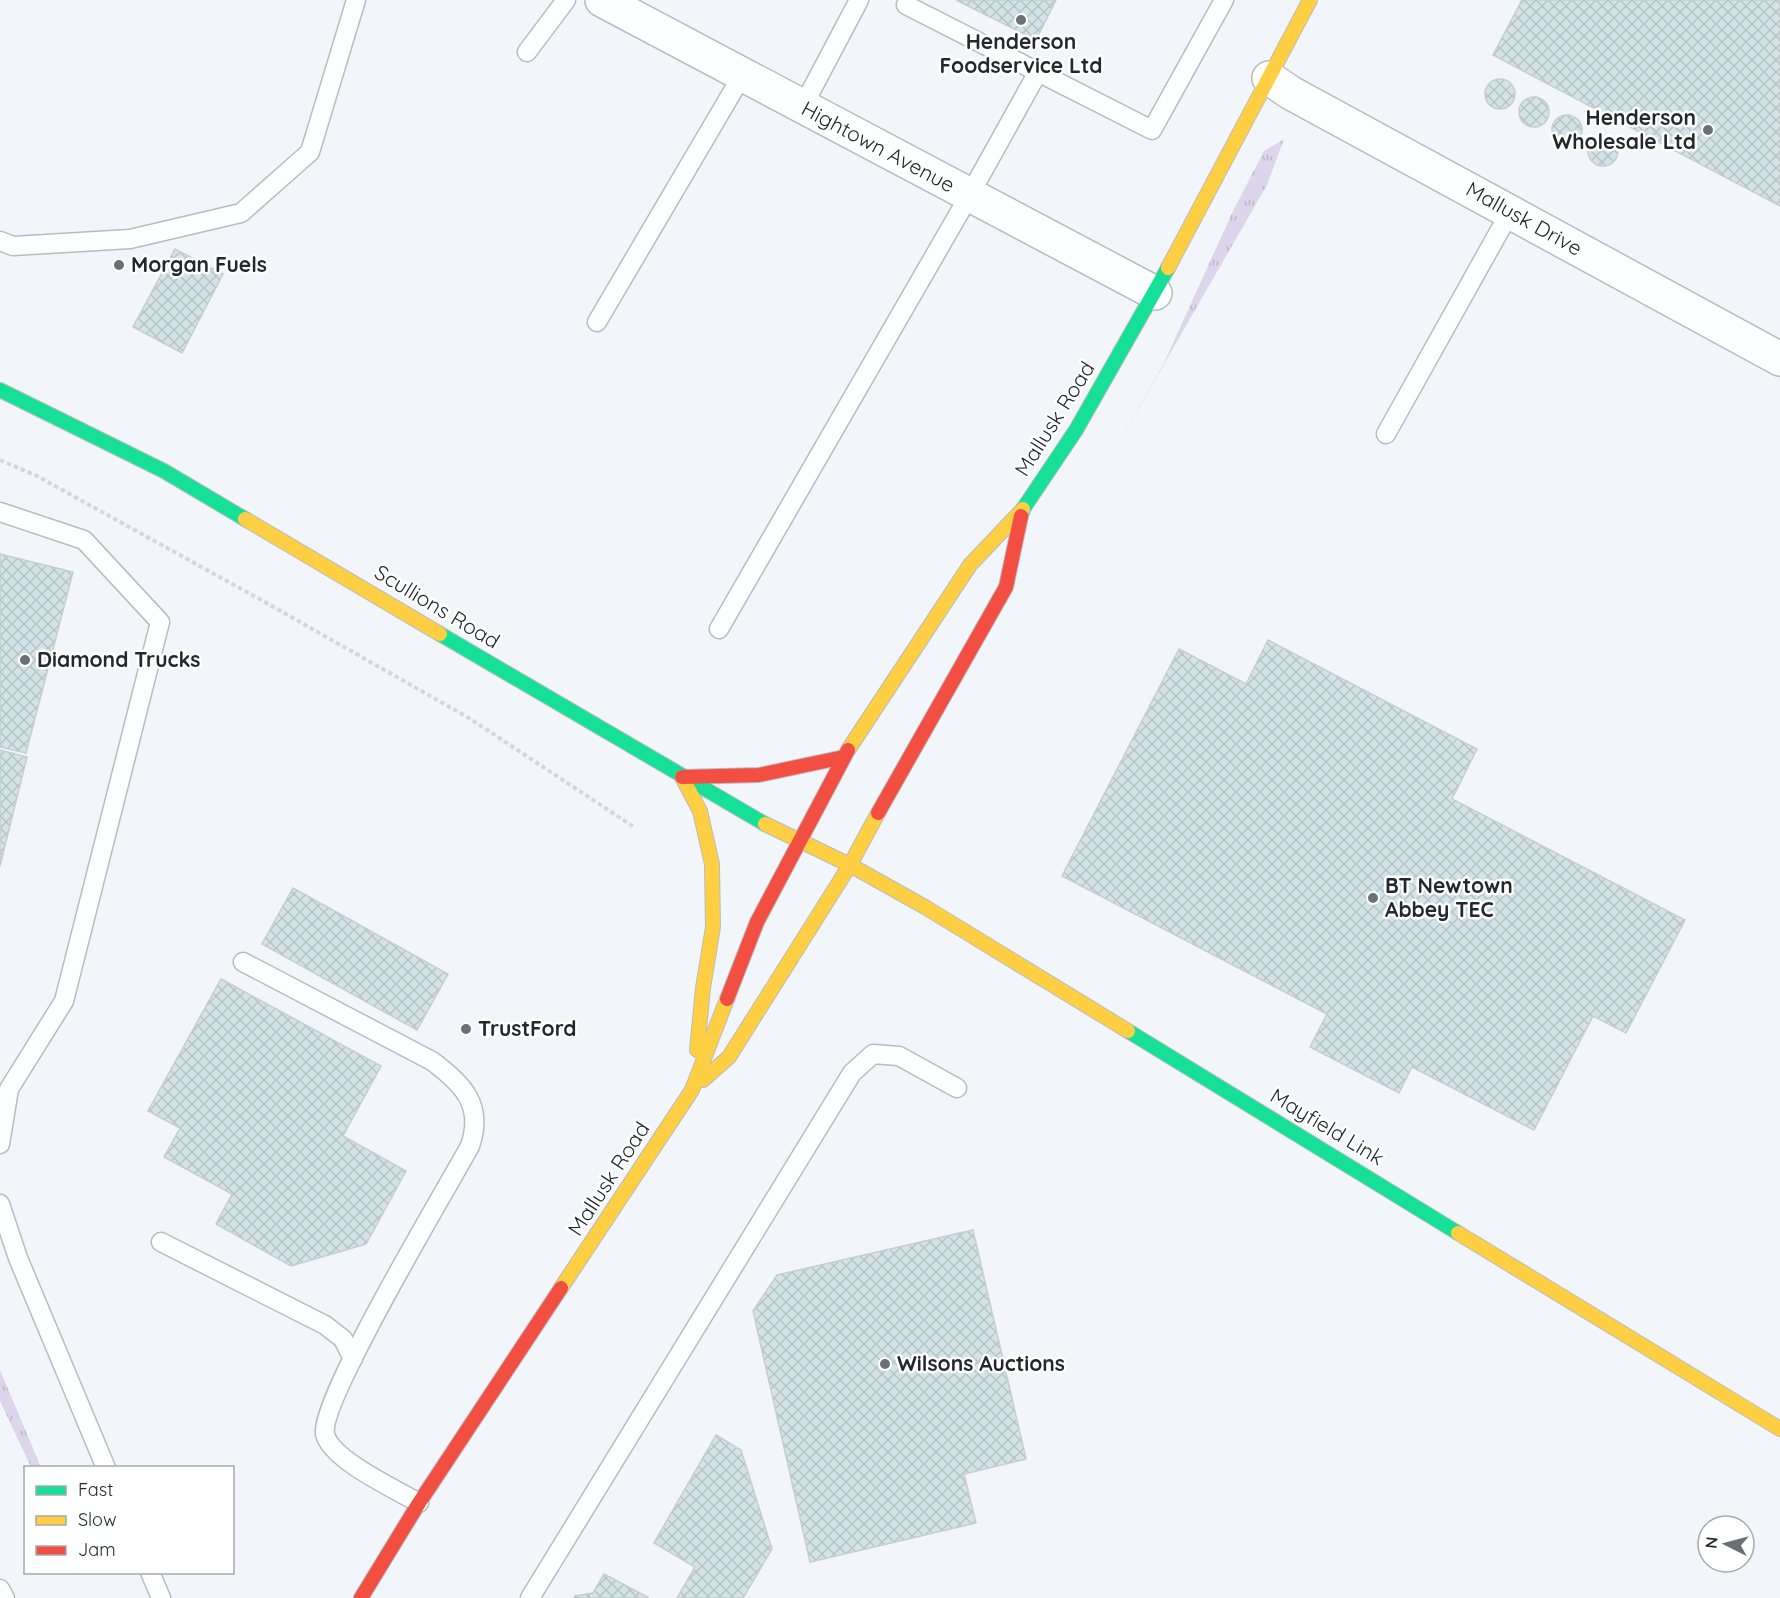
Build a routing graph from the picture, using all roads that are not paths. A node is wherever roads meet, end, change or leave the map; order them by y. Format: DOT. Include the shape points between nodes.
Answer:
graph roads {
  1 [pos="356,0"];
  2 [pos="566,0"];
  3 [pos="602,0"];
  4 [pos="860,0"];
  5 [pos="1224,0"];
  6 [pos="1310,0"];
  7 [pos="906,5"];
  8 [pos="527,52"];
  9 [pos="1038,72"];
  10 [pos="743,74"];
  11 [pos="1269,78"];
  12 [pos="803,106"];
  13 [pos="969,196"];
  14 [pos="1510,212"];
  15 [pos="0,241"];
  16 [pos="1155,293"];
  17 [pos="597,322"];
  18 [pos="1780,359"];
  19 [pos="0,390"];
  20 [pos="1386,434"];
  21 [pos="1023,509"];
  22 [pos="0,512"];
  23 [pos="719,629"];
  24 [pos="844,757"];
  25 [pos="682,777"];
  26 [pos="799,841"];
  27 [pos="850,865"];
  28 [pos="243,962"];
  29 [pos="4,1086"];
  30 [pos="957,1088"];
  31 [pos="692,1090"];
  32 [pos="0,1144"];
  33 [pos="0,1204"];
  34 [pos="161,1242"];
  35 [pos="353,1359"];
  36 [pos="1780,1429"];
  37 [pos="106,1466"];
  38 [pos="419,1503"];
  39 [pos="151,1574"];
  40 [pos="0,1589"];
  41 [pos="4,1598"];
  42 [pos="161,1598"];
  43 [pos="361,1598"];
  44 [pos="530,1598"];
  1 -- 15 [label="lane" via="310,152 241,213 130,239 13,246"];
  2 -- 8 [label="lane"];
  3 -- 10 [label="street, Hightown Avenue"];
  4 -- 12 [label="lane"];
  5 -- 9 [label="lane" via="1152,130"];
  6 -- 11 [label="main road, Mallusk Road"];
  7 -- 9 [label="lane"];
  9 -- 13 [label="lane"];
  10 -- 12 [label="street, Hightown Avenue"];
  10 -- 17 [label="lane"];
  11 -- 14 [label="street, Mallusk Drive"];
  11 -- 16 [label="main road, Mallusk Road"];
  12 -- 13 [label="street, Hightown Avenue"];
  13 -- 16 [label="street, Hightown Avenue"];
  13 -- 23 [label="lane"];
  14 -- 18 [label="street, Mallusk Drive"];
  14 -- 20 [label="lane"];
  16 -- 21 [label="main road, Mallusk Road" via="1076,430"];
  19 -- 25 [label="main road, Scullions Road" via="164,471"];
  21 -- 24 [label="main road, Mallusk Road" via="970,565"];
  21 -- 27 [label="main road, Mallusk Road" via="1006,587"];
  22 -- 29 [label="lane" via="84,540 160,622 64,1001"];
  24 -- 25 [label="main road" via="759,775"];
  24 -- 26 [label="main road, Mallusk Road"];
  25 -- 26 [label="main road, Scullions Road"];
  25 -- 31 [label="main road" via="700,811 714,884 713,927"];
  26 -- 27 [label="main road, Scullions Road"];
  26 -- 31 [label="main road, Mallusk Road" via="758,922"];
  27 -- 31 [label="main road, Mallusk Road" via="729,1057"];
  27 -- 36 [label="main road, Mayfield Link"];
  28 -- 35 [label="lane" via="432,1061 455,1079 467,1094 474,1113 476,1130 470,1146"];
  29 -- 32 [label="lane"];
  30 -- 44 [label="lane" via="899,1056 873,1054 852,1073"];
  31 -- 38 [label="main road, Mallusk Road"];
  33 -- 37 [label="lane" via="18,1258"];
  34 -- 35 [label="lane" via="325,1325 343,1340"];
  35 -- 38 [label="lane" via="333,1401 325,1435 351,1465"];
  38 -- 43 [label="main road, Mallusk Road"];
  39 -- 42 [label="lane"];
  40 -- 41 [label="lane"];
}
